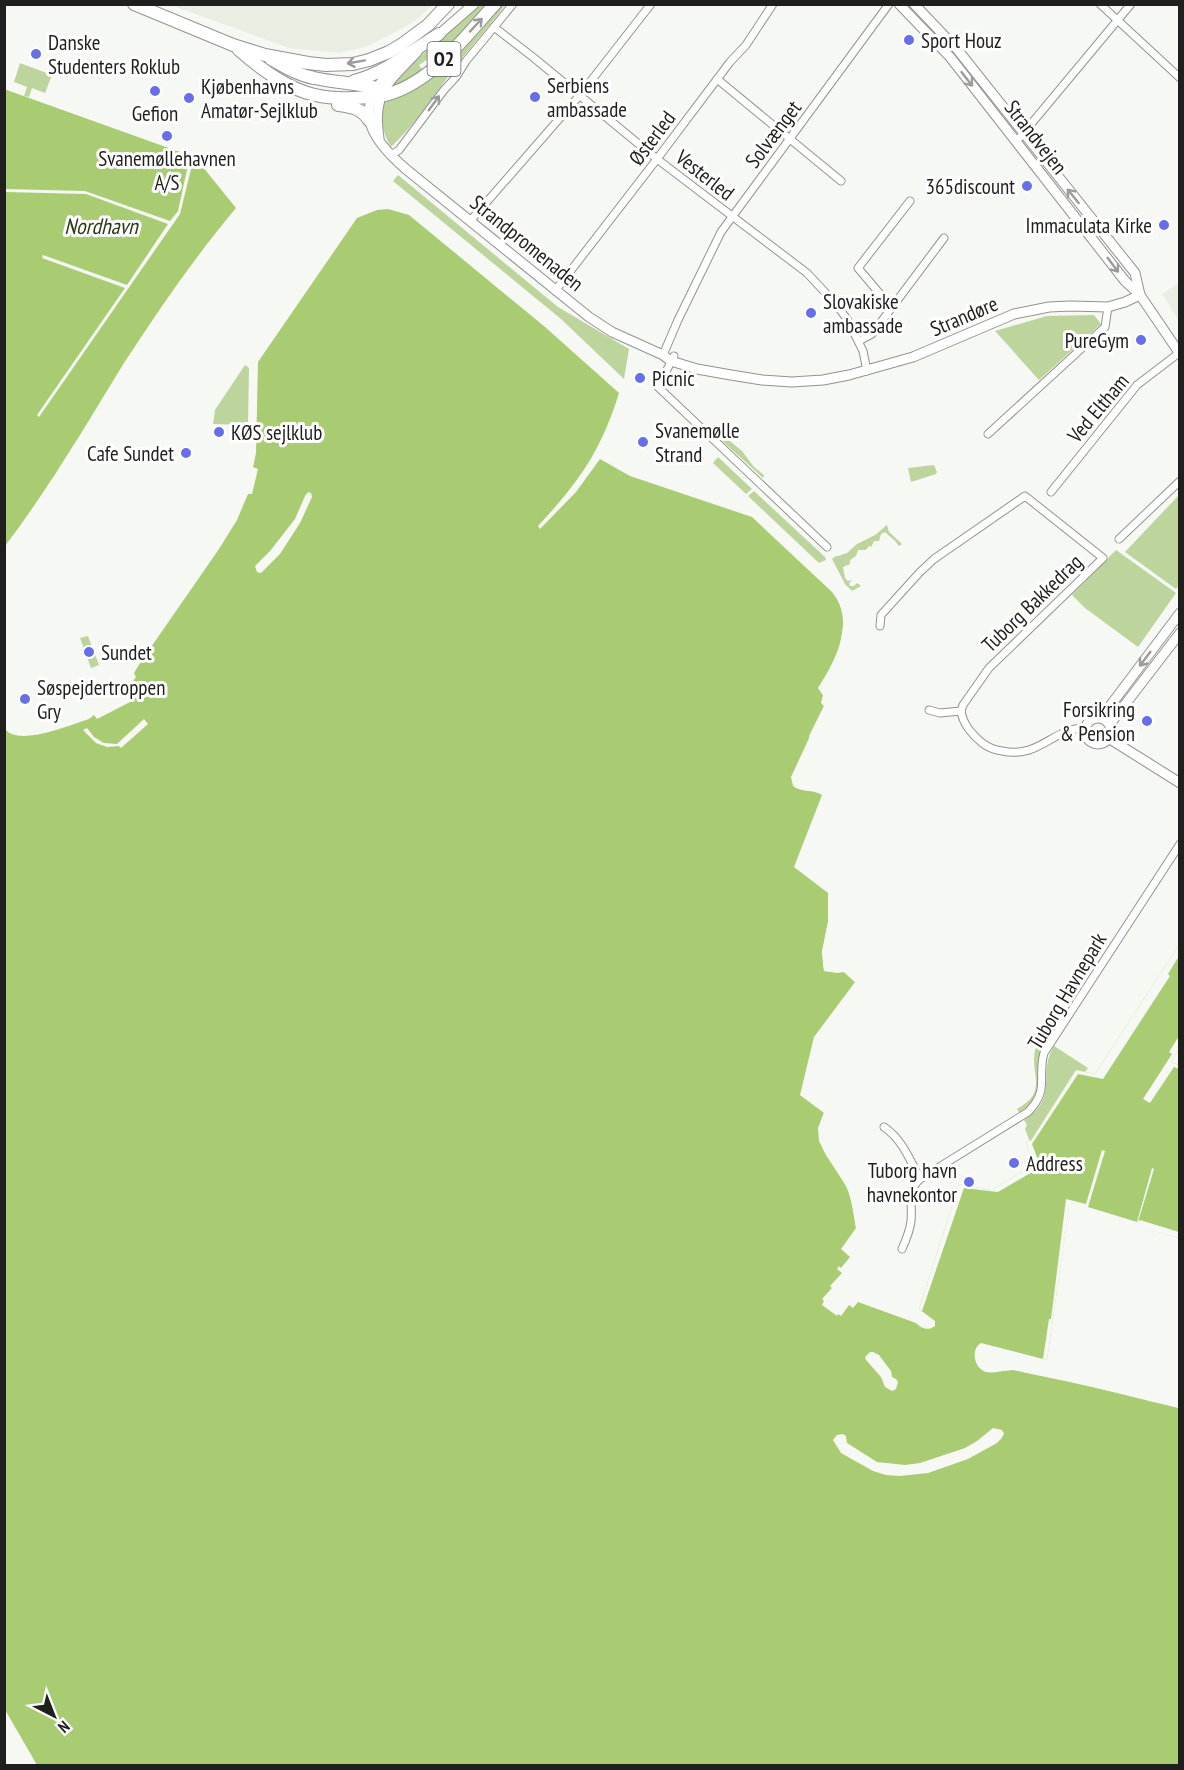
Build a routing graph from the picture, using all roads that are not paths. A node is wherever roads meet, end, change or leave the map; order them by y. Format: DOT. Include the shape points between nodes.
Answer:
graph roads {
  1 [pos="134,4"];
  2 [pos="448,4"];
  3 [pos="474,4"];
  4 [pos="495,4"];
  5 [pos="513,4"];
  6 [pos="651,4"];
  7 [pos="773,4"];
  8 [pos="889,4"];
  9 [pos="899,4"];
  10 [pos="914,4"];
  11 [pos="1100,4"];
  12 [pos="1131,4"];
  13 [pos="1118,21"];
  14 [pos="494,27"];
  15 [pos="439,34"];
  16 [pos="233,45"];
  17 [pos="265,55"];
  18 [pos="308,63"];
  19 [pos="301,75"];
  20 [pos="1179,78"];
  21 [pos="717,79"];
  22 [pos="345,82"];
  23 [pos="297,88"];
  24 [pos="379,93"];
  25 [pos="315,95"];
  26 [pos="580,95"];
  27 [pos="369,120"];
  28 [pos="1023,134"];
  29 [pos="790,139"];
  30 [pos="380,141"];
  31 [pos="1016,142"];
  32 [pos="391,155"];
  33 [pos="657,159"];
  34 [pos="841,181"];
  35 [pos="910,201"];
  36 [pos="731,217"];
  37 [pos="471,220"];
  38 [pos="944,238"];
  39 [pos="555,291"];
  40 [pos="1140,295"];
  41 [pos="891,307"];
  42 [pos="1108,307"];
  43 [pos="859,341"];
  44 [pos="1179,354"];
  45 [pos="670,358"];
  46 [pos="867,371"];
  47 [pos="988,434"];
  48 [pos="1179,481"];
  49 [pos="1051,492"];
  50 [pos="1119,539"];
  51 [pos="827,547"];
  52 [pos="1179,613"];
  53 [pos="880,626"];
  54 [pos="1179,633"];
  55 [pos="929,710"];
  56 [pos="961,711"];
  57 [pos="1101,718"];
  58 [pos="1110,724"];
  59 [pos="1085,728"];
  60 [pos="1110,739"];
  61 [pos="1179,783"];
  62 [pos="1179,844"];
  63 [pos="884,1127"];
  64 [pos="920,1179"];
  65 [pos="902,1249"];
  1 -- 16 [label="main road, O2"];
  2 -- 18 [label="main road, O2, one-way" via="428,25 389,52 353,64"];
  3 -- 15 [label="street"];
  24 -- 4 [label="main road, O2, one-way" via="401,89 434,69"];
  5 -- 14 [label="street"];
  6 -- 26 [label="street"];
  7 -- 21 [label="street, Østerled"];
  8 -- 29 [label="street, Solvænget"];
  9 -- 31 [label="street, Strandvejen, one-way" via="950,57"];
  10 -- 28 [label="street, Strandvejen" via="957,49"];
  11 -- 13 [label="street"];
  12 -- 13 [label="street"];
  13 -- 20 [label="street"];
  13 -- 28 [label="street"];
  14 -- 26 [label="street, Vesterled"];
  32 -- 14 [label="street, one-way" via="399,150"];
  15 -- 22 [label="main road" via="379,72"];
  15 -- 24 [label="street" via="388,74"];
  16 -- 17 [label="main road, O2"];
  16 -- 23 [label="main road, O2"];
  17 -- 18 [label="main road, O2"];
  17 -- 19 [label="main road"];
  18 -- 19 [label="main road"];
  19 -- 22 [label="main road"];
  19 -- 23 [label="main road"];
  21 -- 29 [label="street"];
  21 -- 33 [label="street, Østerled"];
  22 -- 24 [label="main road" via="368,85"];
  23 -- 25 [label="main road, O2"];
  24 -- 25 [label="main road, O2" via="352,98"];
  24 -- 27 [label="street" via="369,111"];
  24 -- 30 [label="street"];
  25 -- 27 [label="main road" via="359,109"];
  26 -- 33 [label="street, Vesterled"];
  26 -- 37 [label="street"];
  27 -- 30 [label="street, Strandpromenaden"];
  28 -- 31 [label="street"];
  40 -- 28 [label="street, Strandvejen, one-way" via="1135,273"];
  29 -- 34 [label="street"];
  29 -- 36 [label="street, Solvænget"];
  30 -- 32 [label="street, Strandpromenaden"];
  31 -- 40 [label="street, Strandvejen, one-way"];
  32 -- 37 [label="street, Strandpromenaden"];
  33 -- 36 [label="street, Vesterled"];
  33 -- 39 [label="street, Østerled"];
  35 -- 41 [label="street" via="858,268"];
  36 -- 43 [label="street, Vesterled" via="820,286"];
  36 -- 45 [label="street, Solvænget" via="678,320"];
  37 -- 39 [label="street, Strandpromenaden"];
  38 -- 41 [label="street"];
  39 -- 45 [label="street, Strandpromenaden" via="612,332"];
  40 -- 42 [label="street, Strandøre"];
  40 -- 44 [label="street, Strandvejen"];
  41 -- 43 [label="street" via="872,334"];
  42 -- 46 [label="street, Strandøre" via="1049,307 1014,314 913,357"];
  42 -- 47 [label="street" via="1105,327"];
  43 -- 46 [label="street, Vesterled"];
  44 -- 49 [label="street, Ved Eltham" via="1137,385"];
  45 -- 46 [label="street, Strandøre" via="731,375 792,382"];
  45 -- 51 [label="street" via="658,387"];
  48 -- 50 [label="street"];
  52 -- 57 [label="street, one-way"];
  53 -- 56 [label="street, Tuborg Bakkedrag" via="881,615 934,559 1024,496 1103,558 989,668"];
  54 -- 58 [label="street"];
  55 -- 56 [label="street"];
  56 -- 59 [label="street" via="969,729 984,744 1013,753 1029,751 1071,729"];
  57 -- 58 [label="street"];
  57 -- 59 [label="street" via="1090,720"];
  58 -- 60 [label="street"];
  59 -- 60 [label="street" via="1087,739 1094,744"];
  60 -- 61 [label="street"];
  62 -- 64 [label="street, Tuborg Havnepark" via="1044,1053 1042,1089 1035,1105"];
  63 -- 64 [label="street" via="892,1132"];
  64 -- 65 [label="street" via="910,1192 911,1220"];
}
